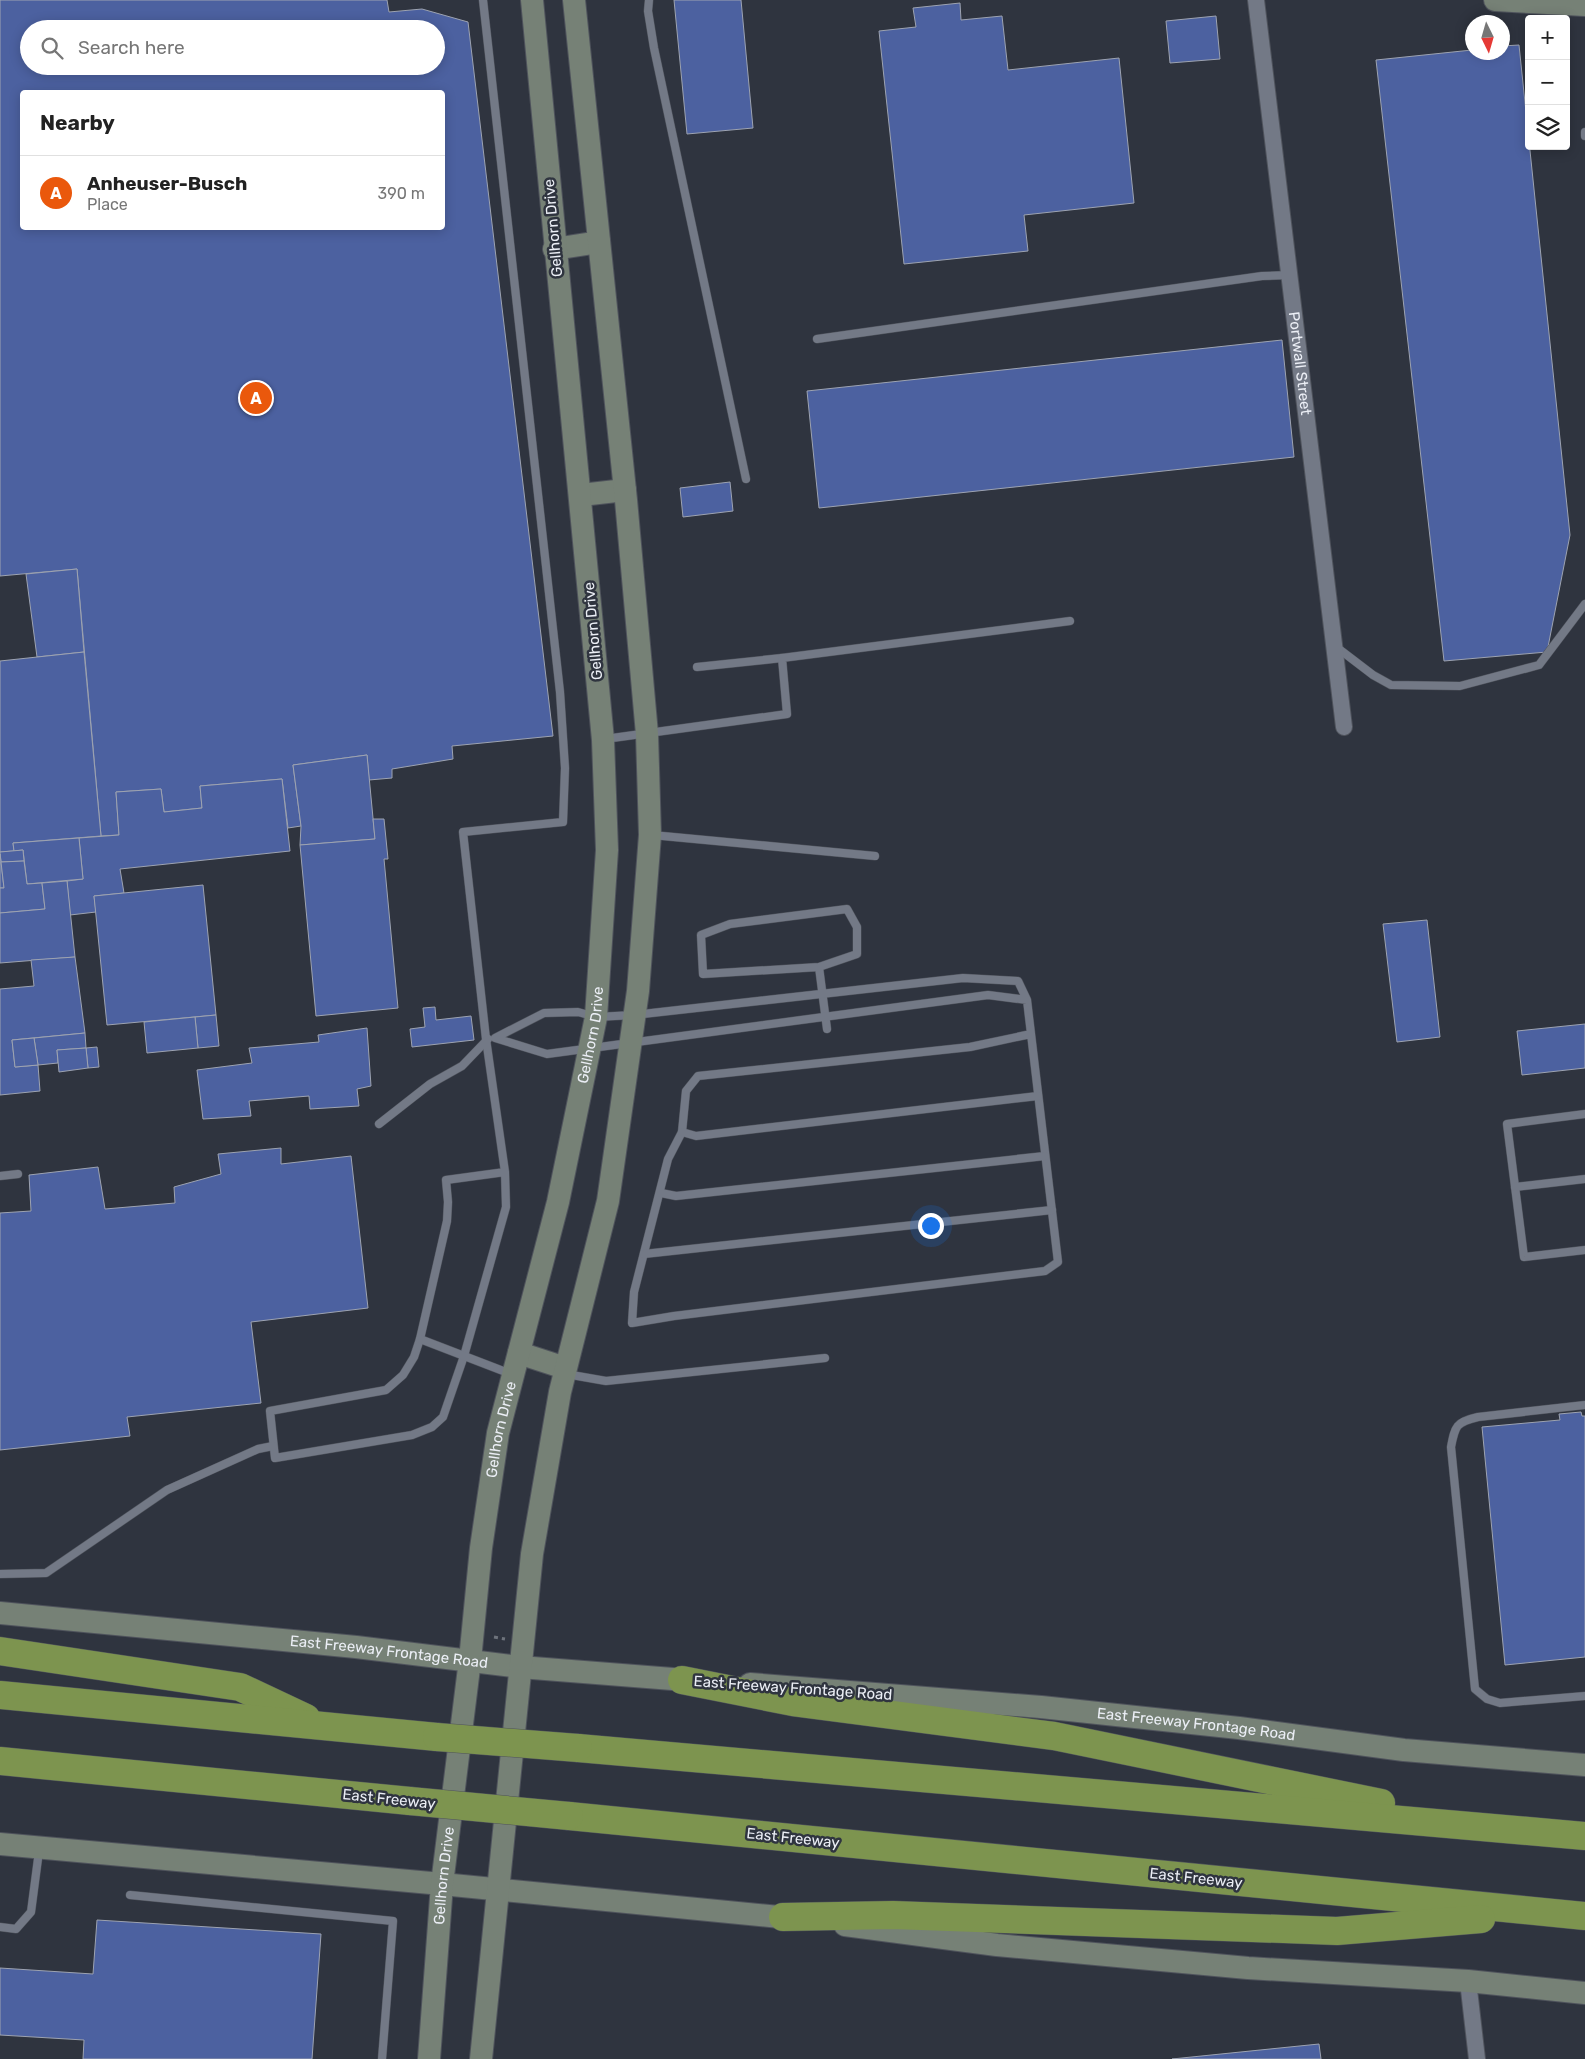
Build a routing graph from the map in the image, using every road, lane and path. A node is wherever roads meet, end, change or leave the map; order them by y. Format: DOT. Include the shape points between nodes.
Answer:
graph roads {
  1 [pos="482,0"];
  2 [pos="532,0"];
  3 [pos="574,0"];
  4 [pos="649,0"];
  5 [pos="1256,0"];
  6 [pos="1495,0"];
  7 [pos="1576,3"];
  8 [pos="1585,132"];
  9 [pos="1585,136"];
  10 [pos="599,242"];
  11 [pos="554,249"];
  12 [pos="1289,275"];
  13 [pos="817,339"];
  14 [pos="746,479"];
  15 [pos="625,490"];
  16 [pos="581,495"];
  17 [pos="1585,604"];
  18 [pos="1070,621"];
  19 [pos="1334,645"];
  20 [pos="782,658"];
  21 [pos="697,667"];
  22 [pos="1344,727"];
  23 [pos="647,734"];
  24 [pos="603,740"];
  25 [pos="650,835"];
  26 [pos="875,856"];
  27 [pos="819,967"];
  28 [pos="823,993"];
  29 [pos="1027,1000"];
  30 [pos="634,1015"];
  31 [pos="596,1017"];
  32 [pos="826,1018"];
  33 [pos="827,1029"];
  34 [pos="1031,1034"];
  35 [pos="495,1038"];
  36 [pos="486,1040"];
  37 [pos="631,1042"];
  38 [pos="591,1048"];
  39 [pos="1038,1096"];
  40 [pos="1585,1114"];
  41 [pos="379,1124"];
  42 [pos="682,1132"];
  43 [pos="1045,1156"];
  44 [pos="505,1172"];
  45 [pos="18,1174"];
  46 [pos="0,1176"];
  47 [pos="1585,1179"];
  48 [pos="1515,1187"];
  49 [pos="661,1193"];
  50 [pos="1052,1210"];
  51 [pos="1585,1250"];
  52 [pos="644,1254"];
  53 [pos="420,1339"];
  54 [pos="519,1353"];
  55 [pos="464,1356"];
  56 [pos="825,1358"];
  57 [pos="565,1371"];
  58 [pos="513,1375"];
  59 [pos="1585,1405"];
  60 [pos="273,1446"];
  61 [pos="0,1574"];
  62 [pos="0,1613"];
  63 [pos="494,1637"];
  64 [pos="508,1639"];
  65 [pos="0,1651"];
  66 [pos="470,1660"];
  67 [pos="520,1667"];
  68 [pos="682,1680"];
  69 [pos="0,1695"];
  70 [pos="1585,1696"];
  71 [pos="323,1726"];
  72 [pos="0,1761"];
  73 [pos="1585,1765"];
  74 [pos="0,1771"];
  75 [pos="168,1778"];
  76 [pos="1512,1829"];
  77 [pos="1585,1836"];
  78 [pos="0,1844"];
  79 [pos="39,1848"];
  80 [pos="442,1884"];
  81 [pos="498,1891"];
  82 [pos="130,1895"];
  83 [pos="1552,1914"];
  84 [pos="1585,1916"];
  85 [pos="783,1917"];
  86 [pos="0,1928"];
  87 [pos="1468,1981"];
  88 [pos="1585,1994"];
  89 [pos="382,2059"];
  90 [pos="429,2059"];
  91 [pos="482,2059"];
  92 [pos="1477,2059"];
  1 -- 36 [label="lane" via="560,692 565,768 563,822 463,832"];
  2 -- 11 [label="main road, Gellhorn Drive"];
  3 -- 10 [label="main road"];
  4 -- 14 [label="lane" via="654,48"];
  5 -- 12 [label="street, Portwall Street"];
  6 -- 7 [label="main road"];
  8 -- 9 [label="lane"];
  10 -- 11 [label="main road"];
  10 -- 15 [label="main road"];
  11 -- 16 [label="main road, Gellhorn Drive"];
  12 -- 13 [label="lane"];
  12 -- 19 [label="street, Portwall Street"];
  15 -- 16 [label="main road"];
  15 -- 23 [label="main road"];
  16 -- 24 [label="main road, Gellhorn Drive"];
  17 -- 19 [label="lane" via="1539,665 1460,686 1391,686"];
  18 -- 20 [label="lane"];
  19 -- 22 [label="street, Portwall Street"];
  20 -- 21 [label="lane"];
  20 -- 23 [label="lane" via="787,714"];
  23 -- 24 [label="lane"];
  23 -- 25 [label="main road"];
  24 -- 31 [label="main road, Gellhorn Drive" via="607,850"];
  25 -- 26 [label="lane"];
  25 -- 30 [label="main road"];
  27 -- 27 [label="lane" via="703,974 700,935 730,924 847,909 858,927 857,954"];
  27 -- 28 [label="lane"];
  28 -- 29 [label="lane" via="963,978 1018,981"];
  28 -- 30 [label="lane"];
  28 -- 32 [label="lane"];
  29 -- 32 [label="lane" via="988,995"];
  29 -- 34 [label="lane"];
  30 -- 31 [label="lane"];
  30 -- 37 [label="main road"];
  31 -- 35 [label="lane" via="578,1012 544,1013"];
  31 -- 38 [label="main road, Gellhorn Drive"];
  32 -- 33 [label="lane"];
  32 -- 37 [label="lane"];
  34 -- 39 [label="lane"];
  34 -- 42 [label="lane" via="970,1047 698,1076 686,1091"];
  35 -- 36 [label="lane"];
  35 -- 38 [label="lane" via="547,1054"];
  36 -- 41 [label="lane" via="462,1066 430,1084"];
  36 -- 44 [label="lane"];
  37 -- 38 [label="lane"];
  37 -- 57 [label="main road" via="608,1201"];
  38 -- 54 [label="main road, Gellhorn Drive" via="558,1202"];
  39 -- 42 [label="lane" via="696,1136"];
  39 -- 43 [label="lane"];
  40 -- 48 [label="lane" via="1507,1124"];
  42 -- 49 [label="lane" via="668,1159"];
  43 -- 49 [label="lane" via="676,1196"];
  43 -- 50 [label="lane"];
  44 -- 53 [label="lane" via="446,1180 447,1221"];
  44 -- 55 [label="lane" via="506,1208"];
  45 -- 46 [label="lane"];
  47 -- 48 [label="lane"];
  48 -- 51 [label="lane" via="1524,1257"];
  49 -- 52 [label="lane"];
  50 -- 52 [label="lane"];
  50 -- 52 [label="lane" via="1058,1262 1045,1271 632,1323 634,1292"];
  53 -- 55 [label="lane"];
  53 -- 60 [label="lane" via="403,1375 386,1390 270,1411"];
  54 -- 57 [label="main road"];
  54 -- 58 [label="main road, Gellhorn Drive"];
  55 -- 58 [label="lane"];
  55 -- 60 [label="lane" via="443,1418 432,1427 412,1435 275,1458"];
  56 -- 57 [label="lane" via="606,1381"];
  57 -- 67 [label="main road" via="532,1554"];
  58 -- 66 [label="main road, Gellhorn Drive" via="498,1432 481,1548"];
  59 -- 70 [label="lane" via="1464,1420 1455,1428 1451,1447 1475,1689 1487,1699 1500,1703"];
  60 -- 61 [label="lane" via="258,1449 167,1490 46,1573"];
  62 -- 66 [label="main road, East Freeway Frontage Road"];
  63 -- 64 [label="path"];
  65 -- 71 [label="highway" via="240,1687"];
  66 -- 67 [label="main road, East Freeway Frontage Road"];
  66 -- 80 [label="main road, Gellhorn Drive"];
  67 -- 68 [label="main road, East Freeway Frontage Road"];
  67 -- 81 [label="main road"];
  68 -- 73 [label="main road, East Freeway Frontage Road" via="794,1686 1041,1708 1239,1728 1404,1750"];
  68 -- 76 [label="highway" via="793,1702 1054,1736"];
  69 -- 71 [label="highway"];
  71 -- 76 [label="highway, bridge"];
  72 -- 75 [label="highway, East Freeway"];
  74 -- 75 [label="highway"];
  75 -- 83 [label="highway, East Freeway, bridge"];
  76 -- 77 [label="highway"];
  78 -- 79 [label="main road"];
  79 -- 80 [label="main road"];
  79 -- 86 [label="lane" via="31,1912 16,1929"];
  80 -- 81 [label="main road"];
  80 -- 90 [label="main road, Gellhorn Drive"];
  81 -- 85 [label="main road"];
  81 -- 91 [label="main road"];
  82 -- 89 [label="lane" via="393,1921"];
  83 -- 84 [label="highway, East Freeway"];
  83 -- 85 [label="highway" via="1336,1931 893,1915"];
  85 -- 87 [label="main road" via="997,1945 1248,1968"];
  87 -- 88 [label="main road"];
  87 -- 92 [label="street"];
}
